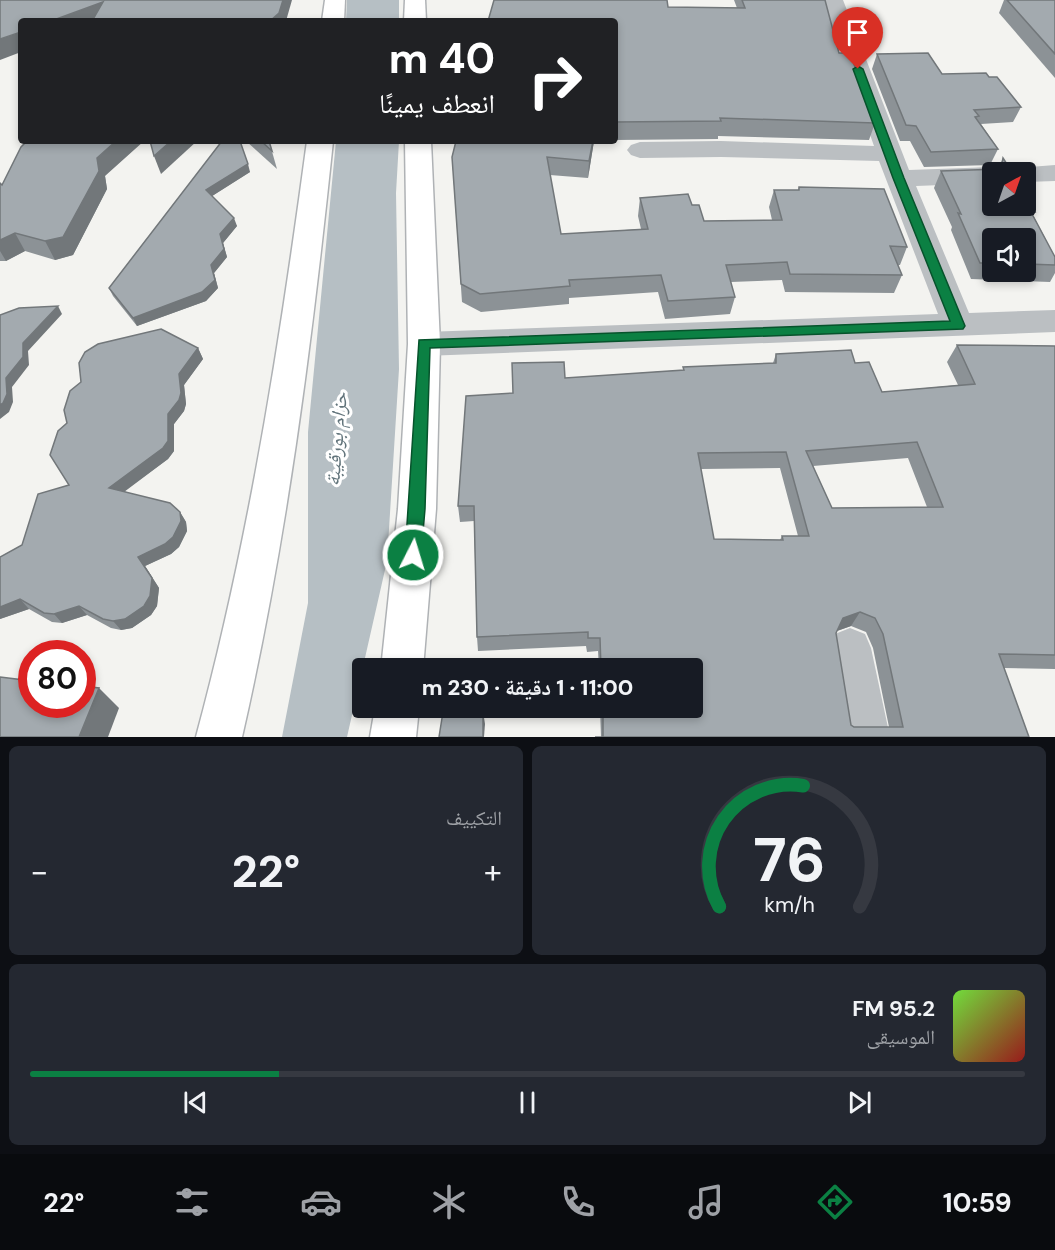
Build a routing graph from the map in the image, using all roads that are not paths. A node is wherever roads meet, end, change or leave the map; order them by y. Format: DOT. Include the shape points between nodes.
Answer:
graph roads {
  1 [pos="335,0"];
  2 [pos="415,0"];
  3 [pos="833,0"];
  4 [pos="333,18"];
  5 [pos="415,18"];
  6 [pos="320,144"];
  7 [pos="418,144"];
  8 [pos="640,150"];
  9 [pos="890,154"];
  10 [pos="1055,172"];
  11 [pos="1036,173"];
  12 [pos="982,175"];
  13 [pos="899,178"];
  14 [pos="1055,321"];
  15 [pos="959,326"];
  16 [pos="424,344"];
  17 [pos="850,648"];
  18 [pos="403,658"];
  19 [pos="396,718"];
  20 [pos="219,737"];
  21 [pos="393,737"];
  22 [pos="867,737"];
  1 -- 4 [label="highway"];
  2 -- 5 [label="highway"];
  3 -- 9 [label="street"];
  6 -- 20 [label="highway" via="293,367 272,498"];
  7 -- 16 [label="highway"];
  8 -- 9 [label="street"];
  9 -- 13 [label="street"];
  10 -- 11 [label="street"];
  12 -- 13 [label="street"];
  13 -- 15 [label="street"];
  14 -- 15 [label="street"];
  15 -- 16 [label="street"];
  16 -- 18 [label="highway" via="417,509"];
  17 -- 22 [label="street"];
  19 -- 21 [label="highway"];
}
